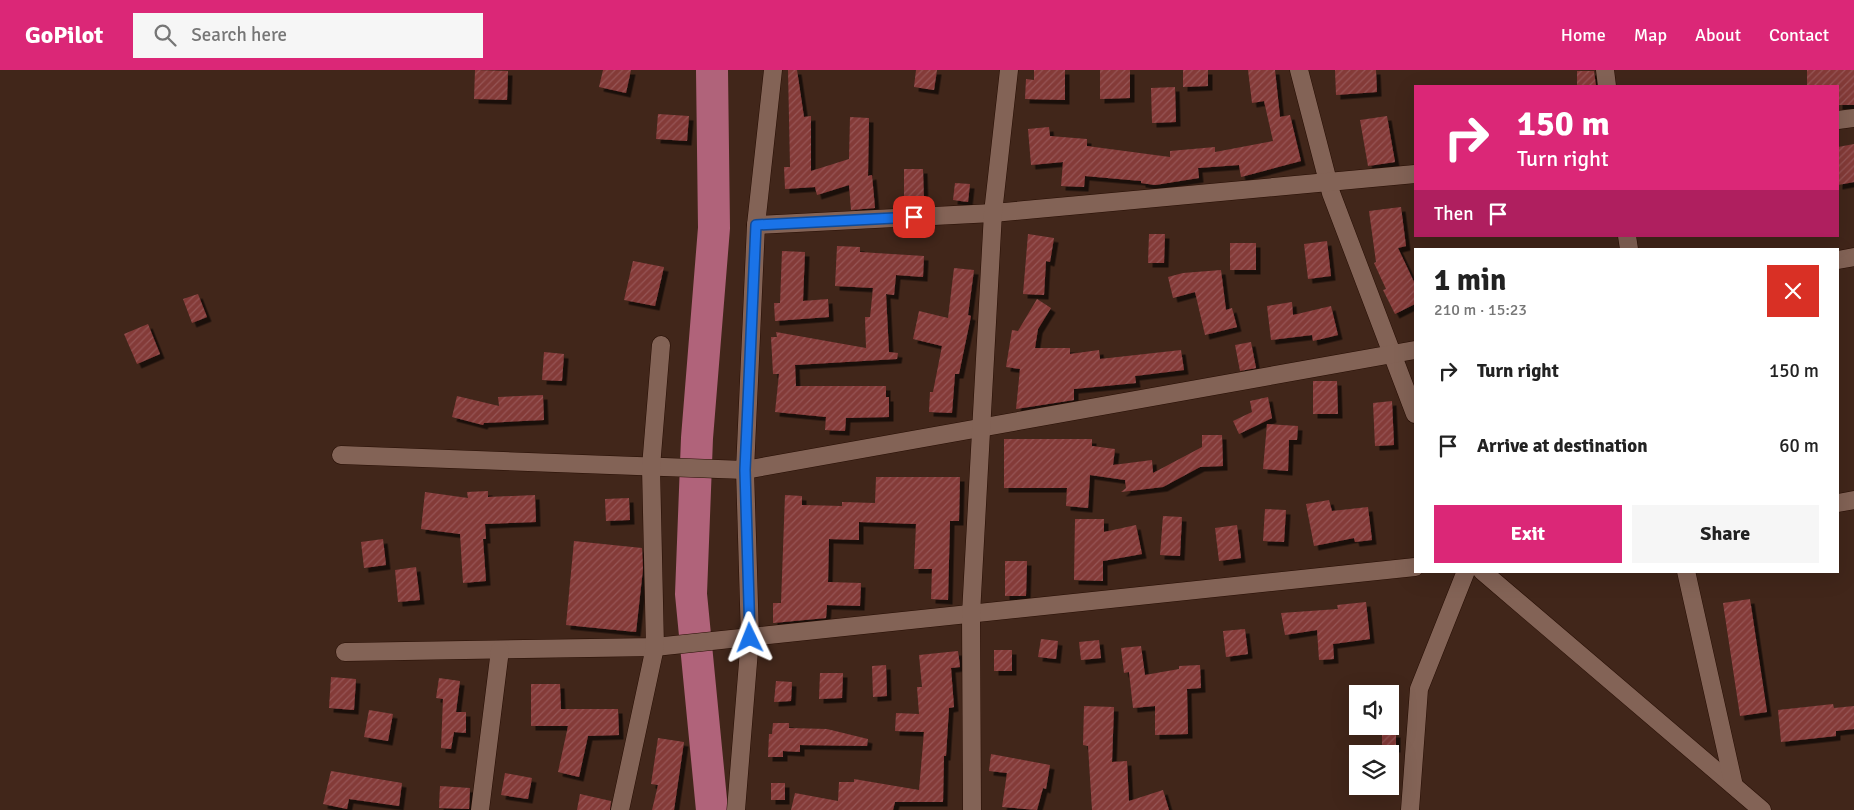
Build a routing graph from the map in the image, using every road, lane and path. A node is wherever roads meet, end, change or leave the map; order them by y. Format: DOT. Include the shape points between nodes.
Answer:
graph roads {
  1 [pos="773,70"];
  2 [pos="1009,70"];
  3 [pos="1299,70"];
  4 [pos="1605,70"];
  5 [pos="1607,85"];
  6 [pos="1854,118"];
  7 [pos="1839,120"];
  8 [pos="1414,174"];
  9 [pos="1328,183"];
  10 [pos="994,213"];
  11 [pos="756,225"];
  12 [pos="1854,257"];
  13 [pos="1839,260"];
  14 [pos="661,345"];
  15 [pos="1414,350"];
  16 [pos="1392,354"];
  17 [pos="1414,411"];
  18 [pos="981,428"];
  19 [pos="342,455"];
  20 [pos="651,467"];
  21 [pos="745,470"];
  22 [pos="1854,500"];
  23 [pos="1839,503"];
  24 [pos="1414,567"];
  25 [pos="1465,573"];
  26 [pos="1484,573"];
  27 [pos="1686,573"];
  28 [pos="971,614"];
  29 [pos="750,638"];
  30 [pos="655,647"];
  31 [pos="500,650"];
  32 [pos="346,652"];
  33 [pos="1734,786"];
  34 [pos="480,810"];
  35 [pos="620,810"];
  36 [pos="736,810"];
  37 [pos="972,810"];
  38 [pos="1410,810"];
  39 [pos="1762,810"];
  1 -- 11 [label="street"];
  2 -- 10 [label="street"];
  3 -- 9 [label="street"];
  4 -- 5 [label="street"];
  6 -- 7 [label="street"];
  8 -- 9 [label="street"];
  9 -- 10 [label="street"];
  9 -- 16 [label="street"];
  10 -- 11 [label="street"];
  10 -- 18 [label="street"];
  11 -- 21 [label="street"];
  12 -- 13 [label="street"];
  14 -- 20 [label="street"];
  15 -- 16 [label="street"];
  16 -- 17 [label="street"];
  16 -- 18 [label="street"];
  18 -- 21 [label="street"];
  18 -- 28 [label="street"];
  19 -- 20 [label="street"];
  20 -- 21 [label="street"];
  20 -- 30 [label="street"];
  21 -- 29 [label="street"];
  22 -- 23 [label="street"];
  24 -- 28 [label="street"];
  25 -- 38 [label="street" via="1419,689"];
  26 -- 33 [label="street"];
  27 -- 33 [label="street"];
  28 -- 29 [label="street"];
  28 -- 37 [label="street"];
  29 -- 30 [label="street"];
  29 -- 36 [label="street"];
  30 -- 31 [label="street"];
  30 -- 35 [label="street"];
  31 -- 32 [label="street"];
  31 -- 34 [label="street"];
  33 -- 39 [label="street"];
}
